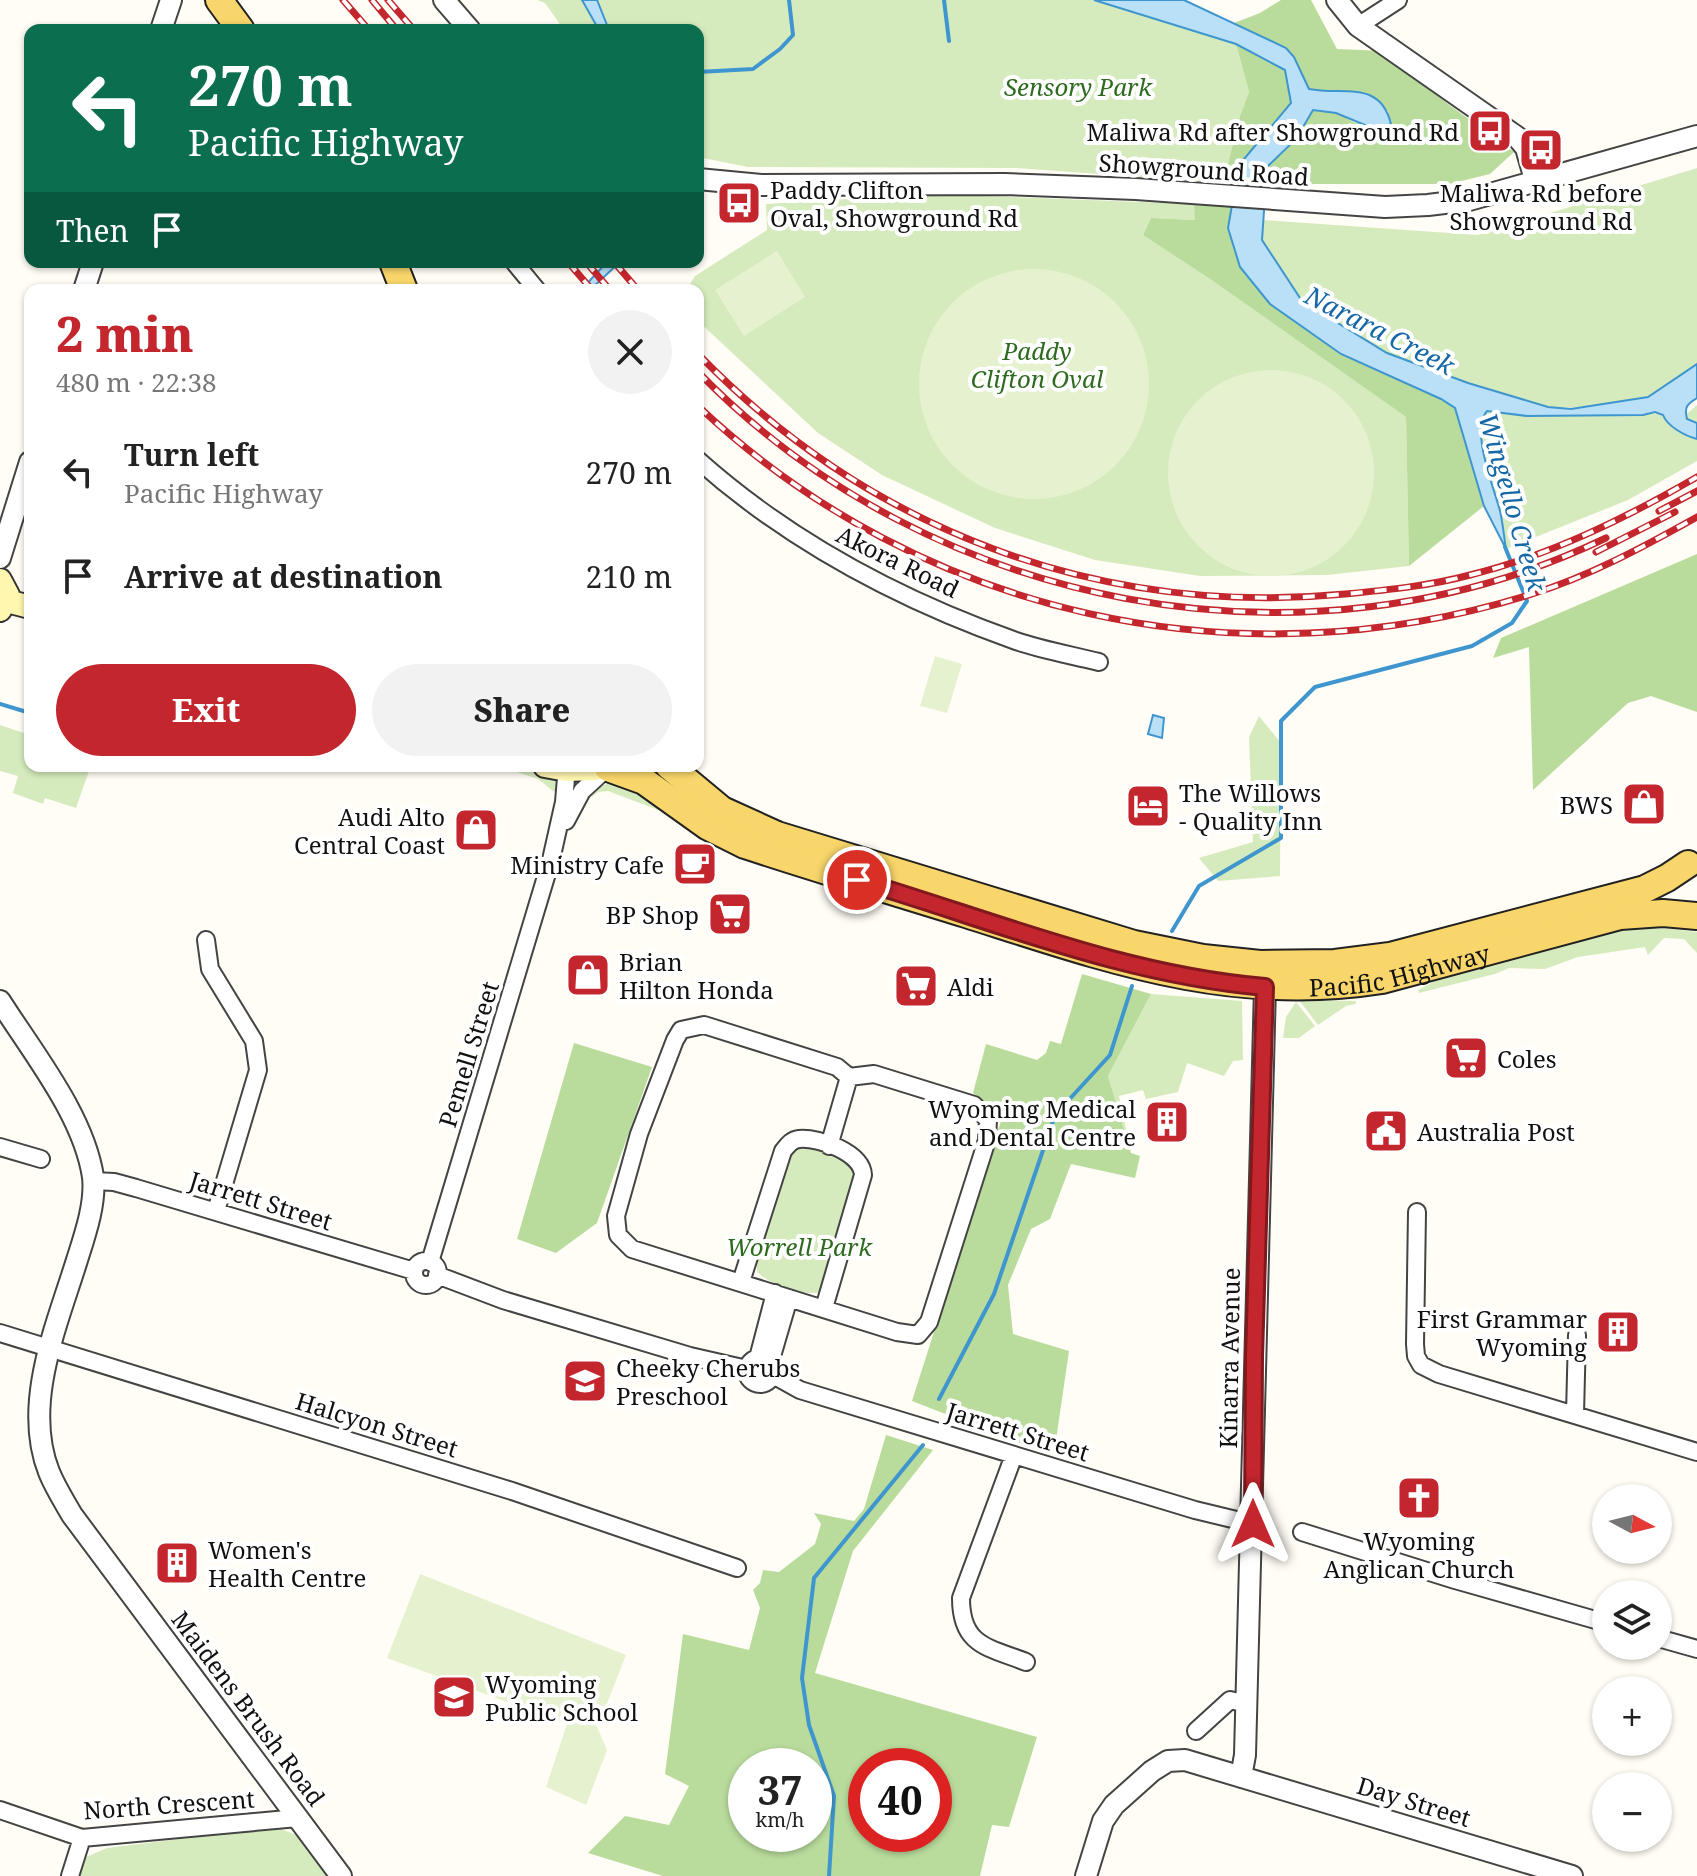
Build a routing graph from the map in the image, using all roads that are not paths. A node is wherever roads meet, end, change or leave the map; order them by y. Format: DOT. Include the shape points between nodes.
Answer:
graph roads {
  1 [pos="171,0"];
  2 [pos="219,0"];
  3 [pos="444,0"];
  4 [pos="1337,0"];
  5 [pos="1398,0"];
  6 [pos="163,24"];
  7 [pos="237,24"];
  8 [pos="465,24"];
  9 [pos="1358,26"];
  10 [pos="1697,136"];
  11 [pos="704,180"];
  12 [pos="1536,183"];
  13 [pos="519,268"];
  14 [pos="532,284"];
  15 [pos="704,465"];
  16 [pos="24,481"];
  17 [pos="0,558"];
  18 [pos="2,597"];
  19 [pos="24,605"];
  20 [pos="1099,662"];
  21 [pos="583,772"];
  22 [pos="587,772"];
  23 [pos="607,772"];
  24 [pos="676,772"];
  25 [pos="1693,858"];
  26 [pos="551,860"];
  27 [pos="1697,916"];
  28 [pos="206,940"];
  29 [pos="1134,944"];
  30 [pos="1265,987"];
  31 [pos="0,1001"];
  32 [pos="849,1077"];
  33 [pos="829,1146"];
  34 [pos="0,1147"];
  35 [pos="41,1159"];
  36 [pos="93,1181"];
  37 [pos="216,1211"];
  38 [pos="1417,1212"];
  39 [pos="433,1268"];
  40 [pos="741,1282"];
  41 [pos="782,1296"];
  42 [pos="824,1308"];
  43 [pos="0,1333"];
  44 [pos="1577,1335"];
  45 [pos="50,1348"];
  46 [pos="762,1366"];
  47 [pos="1575,1414"];
  48 [pos="1697,1452"];
  49 [pos="1014,1455"];
  50 [pos="1253,1524"];
  51 [pos="1302,1532"];
  52 [pos="737,1568"];
  53 [pos="1592,1619"];
  54 [pos="1672,1642"];
  55 [pos="1697,1649"];
  56 [pos="1026,1662"];
  57 [pos="1247,1704"];
  58 [pos="1196,1731"];
  59 [pos="1241,1777"];
  60 [pos="0,1810"];
  61 [pos="298,1818"];
  62 [pos="82,1838"];
  63 [pos="70,1876"];
  64 [pos="341,1876"];
  65 [pos="1086,1876"];
  66 [pos="1572,1876"];
  1 -- 6 [label="street"];
  2 -- 7 [label="main road"];
  3 -- 8 [label="street"];
  4 -- 9 [label="street"];
  5 -- 9 [label="street"];
  9 -- 12 [label="street" via="1517,137 1526,148"];
  10 -- 12 [label="street, Showground Road"];
  11 -- 12 [label="street, Showground Road" via="761,185 1005,184 1385,207 1469,200"];
  13 -- 14 [label="street"];
  15 -- 20 [label="street, Akora Road" via="741,498 825,554 1017,642"];
  16 -- 17 [label="street"];
  18 -- 19 [label="main road"];
  21 -- 26 [label="street, Pemell Street" via="564,802"];
  22 -- 26 [label="street, Pemell Street" via="589,784"];
  23 -- 30 [label="main road, Pacific Highway" via="644,781 707,826 745,845 1097,957 1208,982"];
  24 -- 29 [label="main road, Pacific Highway" via="722,810 753,826"];
  25 -- 27 [label="main road" via="1682,874 1681,890"];
  25 -- 29 [label="main road, Pacific Highway" via="1645,889 1360,961 1240,962"];
  26 -- 39 [label="street, Pemell Street"];
  27 -- 30 [label="main road, Pacific Highway" via="1620,916 1382,980"];
  28 -- 37 [label="street" via="210,969 254,1041 258,1070"];
  29 -- 30 [label="main road" via="1174,962 1255,975"];
  30 -- 50 [label="street, Kinarra Avenue"];
  31 -- 36 [label="street, Maidens Brush Road" via="76,1121"];
  32 -- 33 [label="street"];
  32 -- 40 [label="street" via="837,1067 704,1025 681,1030 675,1040 639,1134 616,1216 618,1235 632,1249"];
  32 -- 42 [label="street" via="874,1074 974,1105 988,1120 987,1140 929,1322 918,1335"];
  33 -- 40 [label="street" via="799,1139 783,1151"];
  33 -- 42 [label="street" via="858,1159 863,1175"];
  34 -- 35 [label="street"];
  36 -- 37 [label="street, Jarrett Street" via="114,1182"];
  36 -- 45 [label="street, Maidens Brush Road" via="84,1238"];
  37 -- 39 [label="street, Jarrett Street" via="414,1271 420,1262"];
  38 -- 47 [label="street" via="1415,1344 1421,1365 1467,1384"];
  39 -- 46 [label="street, Jarrett Street" via="503,1300 690,1356"];
  40 -- 41 [label="street"];
  41 -- 42 [label="street"];
  41 -- 46 [label="street"];
  43 -- 45 [label="street, Halcyon Street"];
  44 -- 47 [label="street"];
  45 -- 52 [label="street, Halcyon Street" via="512,1491"];
  45 -- 61 [label="street, Maidens Brush Road" via="40,1432 49,1471 72,1515"];
  46 -- 49 [label="street, Jarrett Street" via="800,1390"];
  47 -- 48 [label="street"];
  49 -- 50 [label="street, Jarrett Street"];
  49 -- 56 [label="street" via="961,1598 961,1619 984,1645"];
  50 -- 57 [label="street, Kinarra Avenue"];
  51 -- 53 [label="street"];
  54 -- 55 [label="street"];
  57 -- 58 [label="street" via="1230,1700"];
  57 -- 59 [label="street, Kinarra Avenue"];
  59 -- 65 [label="street, Day Street" via="1185,1760 1168,1761 1152,1771 1103,1821"];
  59 -- 66 [label="street, Day Street"];
  60 -- 62 [label="street, North Crescent"];
  61 -- 62 [label="street, North Crescent"];
  61 -- 64 [label="street, Maidens Brush Road"];
  62 -- 63 [label="street"];
}
